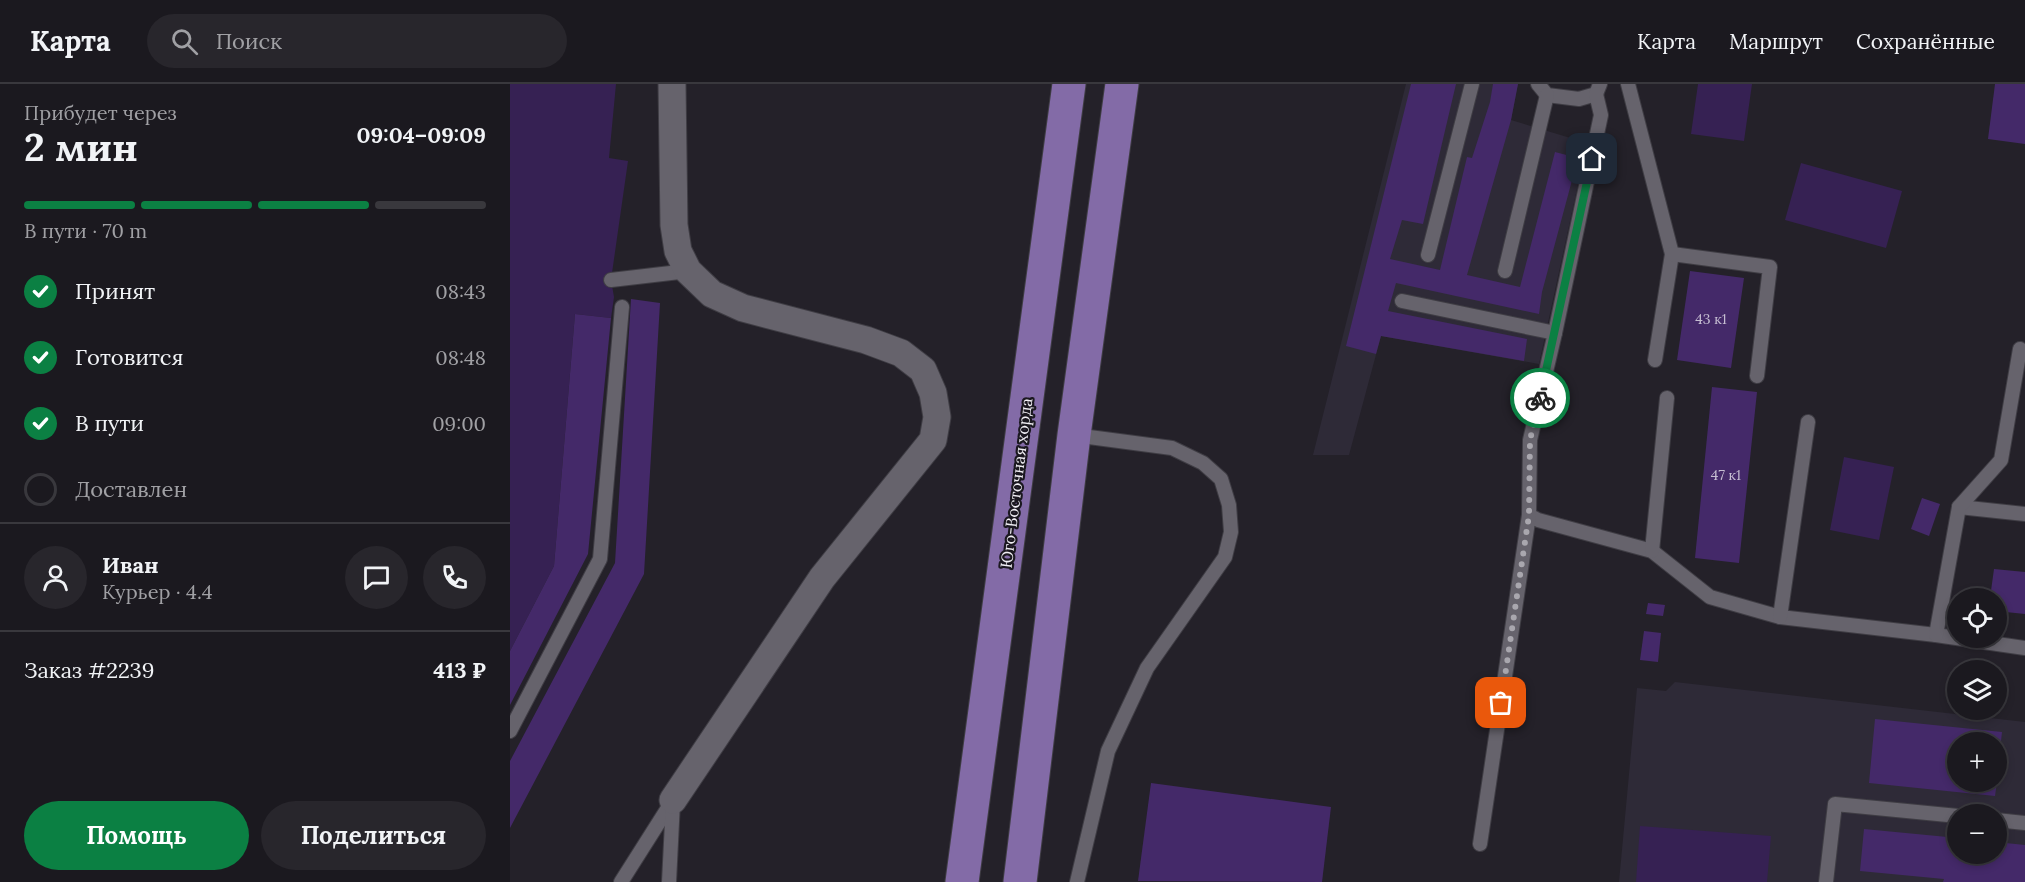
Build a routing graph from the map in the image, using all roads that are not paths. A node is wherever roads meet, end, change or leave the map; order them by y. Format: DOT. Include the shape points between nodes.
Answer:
graph roads {
  1 [pos="672,84"];
  2 [pos="1069,84"];
  3 [pos="1122,84"];
  4 [pos="1472,84"];
  5 [pos="1628,84"];
  6 [pos="1598,89"];
  7 [pos="1542,90"];
  8 [pos="1672,254"];
  9 [pos="1428,255"];
  10 [pos="688,271"];
  11 [pos="1505,271"];
  12 [pos="611,280"];
  13 [pos="1402,301"];
  14 [pos="622,307"];
  15 [pos="1555,333"];
  16 [pos="2020,349"];
  17 [pos="1655,360"];
  18 [pos="1756,376"];
  19 [pos="1667,398"];
  20 [pos="1808,422"];
  21 [pos="1074,435"];
  22 [pos="1959,507"];
  23 [pos="2025,514"];
  24 [pos="1529,515"];
  25 [pos="1652,551"];
  26 [pos="1780,617"];
  27 [pos="1936,635"];
  28 [pos="2025,648"];
  29 [pos="510,731"];
  30 [pos="673,800"];
  31 [pos="1947,815"];
  32 [pos="2007,821"];
  33 [pos="2025,823"];
  34 [pos="1480,844"];
  35 [pos="621,882"];
  36 [pos="669,882"];
  37 [pos="962,882"];
  38 [pos="1020,882"];
  39 [pos="1077,882"];
  40 [pos="1826,882"];
  1 -- 10 [label="street" via="674,225 678,251"];
  2 -- 37 [label="main road, Юго-Восточная хорда"];
  3 -- 21 [label="main road"];
  4 -- 9 [label="lane"];
  5 -- 8 [label="lane"];
  6 -- 7 [label="lane" via="1579,99"];
  6 -- 15 [label="lane" via="1601,115"];
  7 -- 11 [label="lane"];
  8 -- 17 [label="lane"];
  8 -- 18 [label="lane" via="1770,267"];
  10 -- 12 [label="lane"];
  10 -- 30 [label="street" via="712,294 743,308 901,353 923,370 933,393 937,417 933,440 822,578"];
  13 -- 15 [label="lane"];
  14 -- 29 [label="lane" via="600,558"];
  15 -- 24 [label="lane" via="1530,440"];
  16 -- 22 [label="lane" via="2001,460"];
  19 -- 25 [label="lane"];
  20 -- 26 [label="lane"];
  21 -- 38 [label="main road"];
  21 -- 39 [label="lane" via="1172,448 1203,463 1221,479 1229,505 1231,532 1225,557 1147,668 1108,751"];
  22 -- 23 [label="lane"];
  22 -- 27 [label="lane"];
  24 -- 25 [label="lane"];
  24 -- 34 [label="lane"];
  25 -- 26 [label="lane" via="1710,597"];
  26 -- 27 [label="lane"];
  27 -- 28 [label="lane"];
  30 -- 35 [label="lane"];
  30 -- 36 [label="lane"];
  31 -- 40 [label="lane" via="1834,804"];
  32 -- 33 [label="lane"];
}
